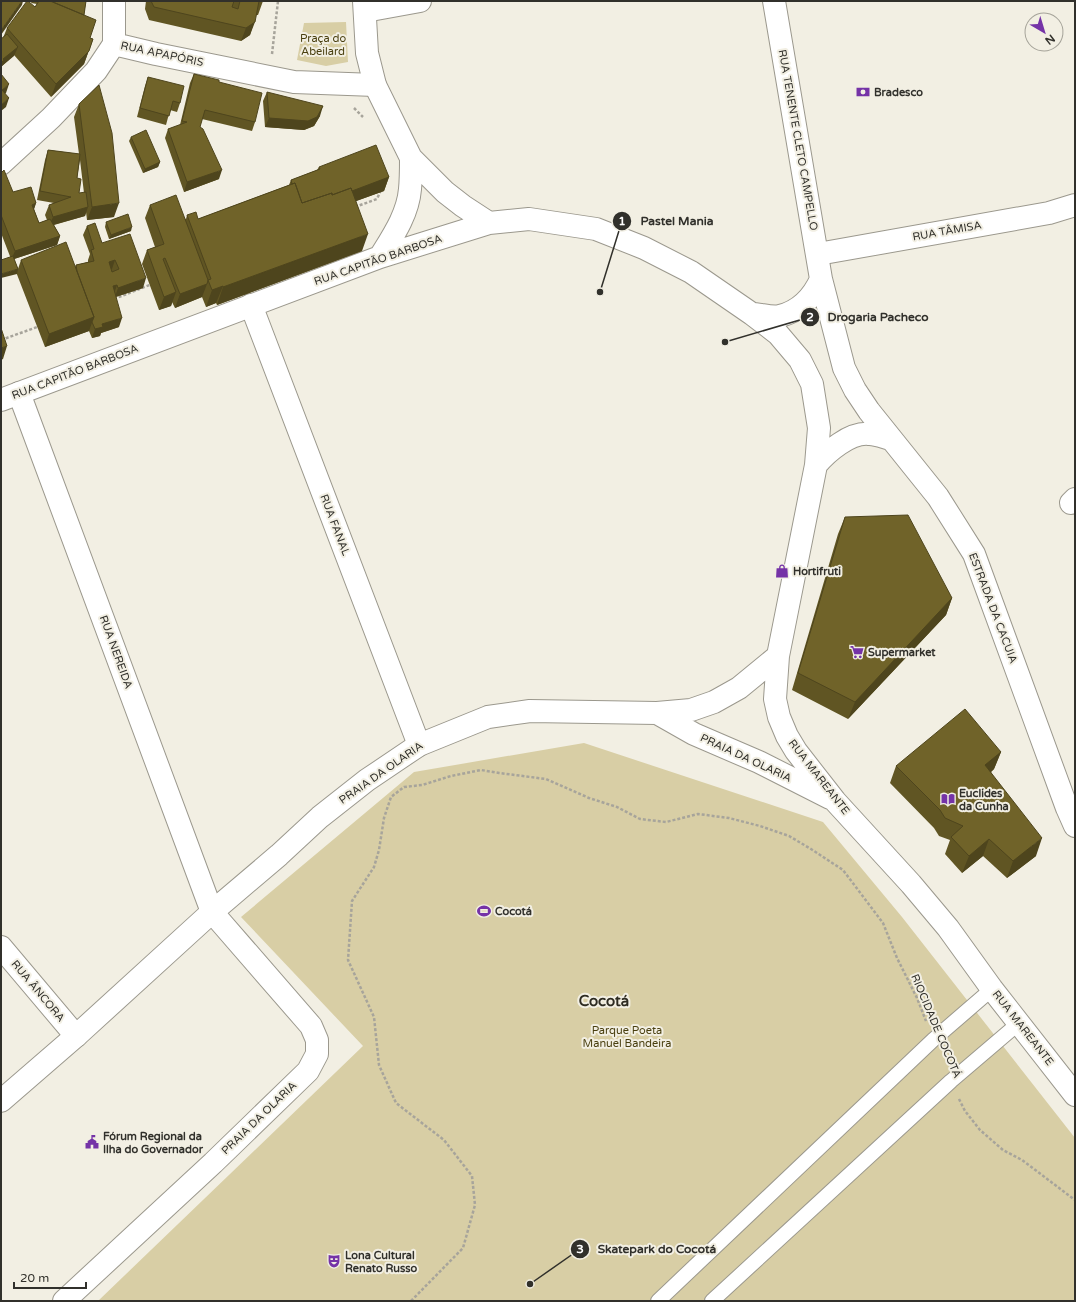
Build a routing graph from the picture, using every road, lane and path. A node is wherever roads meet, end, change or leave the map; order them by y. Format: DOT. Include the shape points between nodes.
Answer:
graph roads {
  1 [pos="114,1"];
  2 [pos="278,1"];
  3 [pos="420,1"];
  4 [pos="774,1"];
  5 [pos="364,6"];
  6 [pos="114,44"];
  7 [pos="271,61"];
  8 [pos="375,85"];
  9 [pos="350,106"];
  10 [pos="367,120"];
  11 [pos="411,158"];
  12 [pos="1,164"];
  13 [pos="382,187"];
  14 [pos="1075,206"];
  15 [pos="354,207"];
  16 [pos="489,223"];
  17 [pos="818,254"];
  18 [pos="380,257"];
  19 [pos="821,279"];
  20 [pos="155,284"];
  21 [pos="111,300"];
  22 [pos="251,305"];
  23 [pos="752,314"];
  24 [pos="45,324"];
  25 [pos="1,340"];
  26 [pos="10,396"];
  27 [pos="890,439"];
  28 [pos="816,465"];
  29 [pos="778,656"];
  30 [pos="657,713"];
  31 [pos="418,745"];
  32 [pos="835,801"];
  33 [pos="1075,826"];
  34 [pos="212,912"];
  35 [pos="1,947"];
  36 [pos="992,989"];
  37 [pos="1019,1023"];
  38 [pos="76,1036"];
  39 [pos="933,1040"];
  40 [pos="951,1081"];
  41 [pos="1075,1095"];
  42 [pos="1,1101"];
  43 [pos="1075,1200"];
  44 [pos="64,1301"];
  45 [pos="411,1301"];
  46 [pos="658,1301"];
  47 [pos="712,1301"];
  1 -- 6 [label="street"];
  2 -- 7 [label="path"];
  3 -- 5 [label="street"];
  4 -- 17 [label="street, RUA TENENTE CLETO CAMPELLO"];
  5 -- 8 [label="street" via="367,53"];
  6 -- 8 [label="street, RUA APAPÓRIS" via="294,82"];
  6 -- 12 [label="street, RUA APAPÓRIS" via="96,71 51,118"];
  8 -- 11 [label="street"];
  9 -- 10 [label="path"];
  11 -- 16 [label="street" via="445,192"];
  11 -- 18 [label="street" via="410,190 405,211 396,232"];
  13 -- 15 [label="path" via="376,199"];
  14 -- 17 [label="street, RUA TÂMISA" via="1049,213"];
  16 -- 18 [label="street, RUA CAPITÃO BARBOSA"];
  16 -- 23 [label="street, RUA CAPITÃO BARBOSA" via="529,219 596,230 644,248 691,272"];
  17 -- 19 [label="street, RUA TENENTE CLETO CAMPELLO"];
  18 -- 22 [label="street, RUA CAPITÃO BARBOSA"];
  19 -- 23 [label="street" via="810,298 797,309 779,316"];
  19 -- 27 [label="street, ESTRADA DA CACUIA" via="844,368 855,390"];
  20 -- 21 [label="path"];
  22 -- 26 [label="street, RUA CAPITÃO BARBOSA"];
  22 -- 31 [label="street, RUA FANAL"];
  23 -- 28 [label="street, RUA MAREANTE" via="778,334 800,360 812,384 819,428"];
  24 -- 25 [label="path"];
  26 -- 34 [label="street, RUA NEREIDA"];
  27 -- 28 [label="street" via="868,433 856,436 834,447"];
  27 -- 33 [label="street, ESTRADA DA CACUIA" via="938,497 974,554"];
  28 -- 29 [label="street, RUA MAREANTE"];
  29 -- 30 [label="street, PRAIA DA OLARIA" via="739,688 714,702 691,710"];
  29 -- 32 [label="street, RUA MAREANTE" via="775,699 779,717 796,751"];
  30 -- 31 [label="street, PRAIA DA OLARIA" via="530,711 488,717"];
  30 -- 32 [label="street, PRAIA DA OLARIA" via="694,734 759,762"];
  31 -- 34 [label="street, PRAIA DA OLARIA" via="320,817"];
  32 -- 36 [label="street, RUA MAREANTE" via="948,928"];
  34 -- 38 [label="street, PRAIA DA OLARIA"];
  34 -- 44 [label="street, PRAIA DA OLARIA" via="311,1026 317,1040 316,1054 308,1072 214,1163"];
  35 -- 38 [label="street, RUA ÂNCORA"];
  36 -- 37 [label="street, RUA MAREANTE"];
  36 -- 39 [label="lane"];
  37 -- 40 [label="lane"];
  37 -- 41 [label="street, RUA MAREANTE"];
  38 -- 42 [label="street, PRAIA DA OLARIA"];
  39 -- 45 [label="path, RIOCIDADE COCOTÁ" via="883,923 843,870 789,836 729,818 698,814 666,822 640,819 546,779 481,770 404,787 391,797 374,867 352,901 348,960 374,1018 379,1065 396,1104 444,1140 472,1176 474,1205 463,1248"];
  39 -- 46 [label="lane"];
  40 -- 43 [label="path, RIOCIDADE COCOTÁ" via="965,1111 980,1130 1003,1150 1022,1160"];
  40 -- 47 [label="lane"];
}
